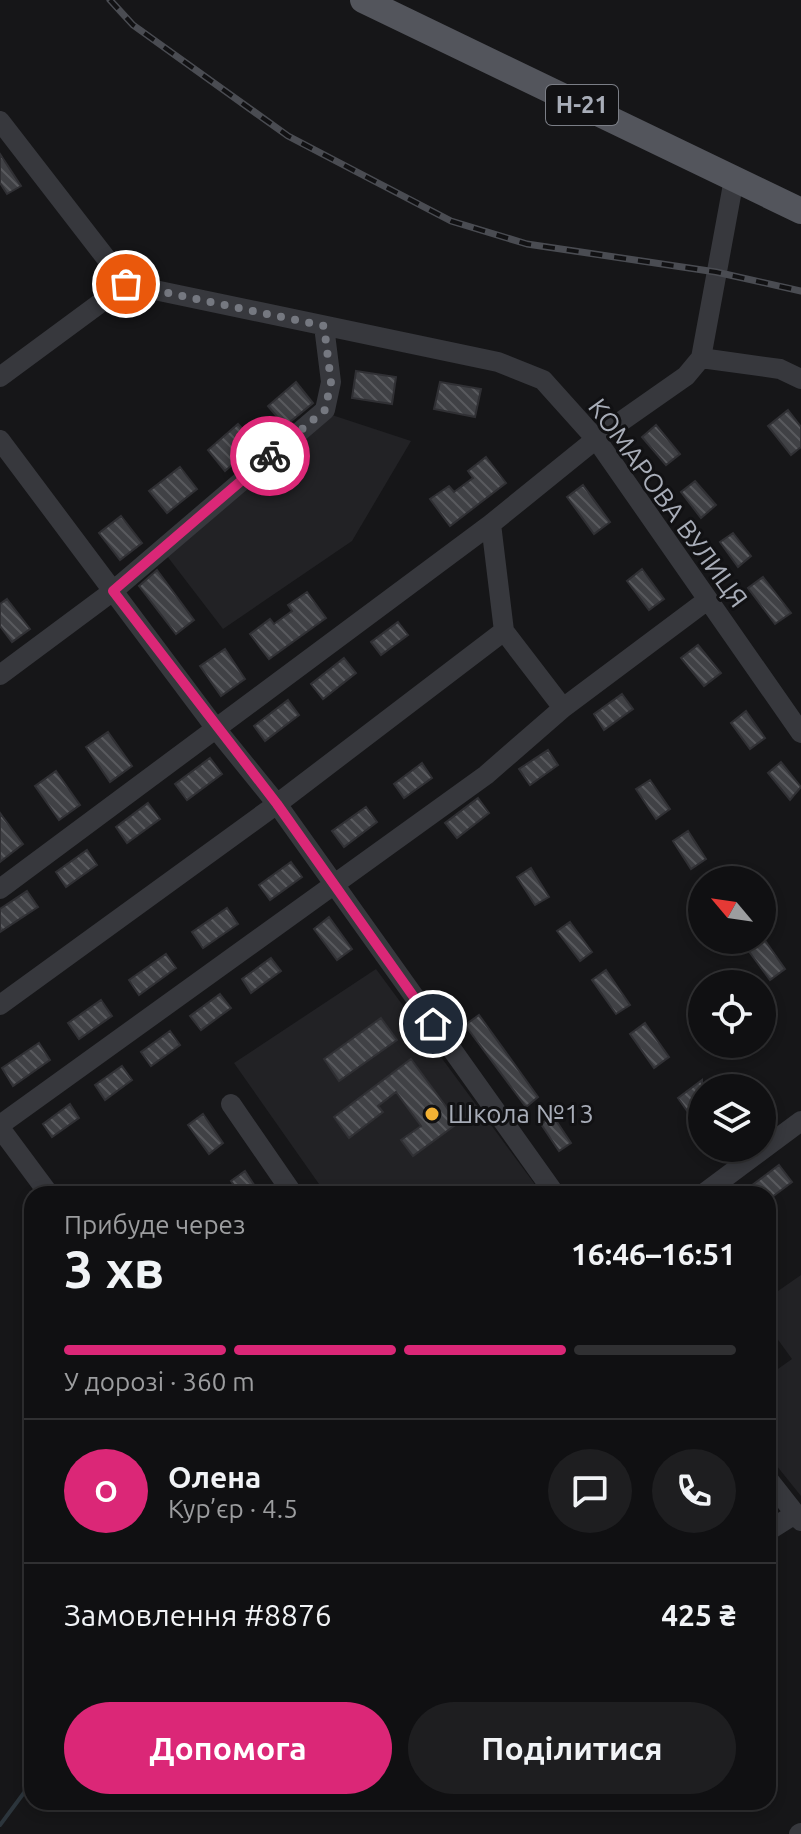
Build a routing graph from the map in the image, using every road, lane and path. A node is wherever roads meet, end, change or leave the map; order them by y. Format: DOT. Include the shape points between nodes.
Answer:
graph roads {
  1 [pos="363,0"];
  2 [pos="0,121"];
  3 [pos="734,179"];
  4 [pos="801,211"];
  5 [pos="126,284"];
  6 [pos="324,326"];
  7 [pos="701,358"];
  8 [pos="0,377"];
  9 [pos="801,379"];
  10 [pos="596,439"];
  11 [pos="0,440"];
  12 [pos="491,524"];
  13 [pos="113,591"];
  14 [pos="706,601"];
  15 [pos="504,631"];
  16 [pos="0,675"];
  17 [pos="563,708"];
  18 [pos="217,730"];
  19 [pos="801,733"];
  20 [pos="277,804"];
  21 [pos="334,883"];
  22 [pos="0,889"];
  23 [pos="0,1005"];
  24 [pos="231,1104"];
  25 [pos="801,1121"];
  26 [pos="0,1126"];
  27 [pos="43,1186"];
  28 [pos="287,1186"];
  29 [pos="549,1186"];
  30 [pos="714,1186"];
  31 [pos="776,1489"];
  32 [pos="798,1518"];
  33 [pos="776,1528"];
  1 -- 3 [label="main road, Н-21"];
  2 -- 5 [label="street"];
  3 -- 4 [label="main road, Н-21"];
  3 -- 7 [label="street"];
  5 -- 6 [label="street, КОМАРОВА ВУЛИЦЯ"];
  5 -- 8 [label="street"];
  6 -- 10 [label="street, КОМАРОВА ВУЛИЦЯ" via="498,362 543,380"];
  6 -- 13 [label="street" via="331,382 325,410"];
  7 -- 9 [label="street" via="780,369"];
  7 -- 10 [label="street" via="686,376"];
  10 -- 12 [label="street"];
  10 -- 14 [label="street, КОМАРОВА ВУЛИЦЯ"];
  11 -- 13 [label="street"];
  12 -- 15 [label="street"];
  12 -- 18 [label="street"];
  13 -- 16 [label="street"];
  13 -- 18 [label="street"];
  14 -- 17 [label="street"];
  14 -- 19 [label="street, КОМАРОВА ВУЛИЦЯ"];
  15 -- 17 [label="street"];
  15 -- 20 [label="street"];
  17 -- 21 [label="street" via="486,775"];
  18 -- 20 [label="street"];
  18 -- 22 [label="street"];
  20 -- 21 [label="street"];
  20 -- 23 [label="street"];
  21 -- 26 [label="street"];
  21 -- 29 [label="street"];
  24 -- 28 [label="street"];
  25 -- 30 [label="street"];
  26 -- 27 [label="street"];
  31 -- 32 [label="street"];
  32 -- 33 [label="street"];
}
